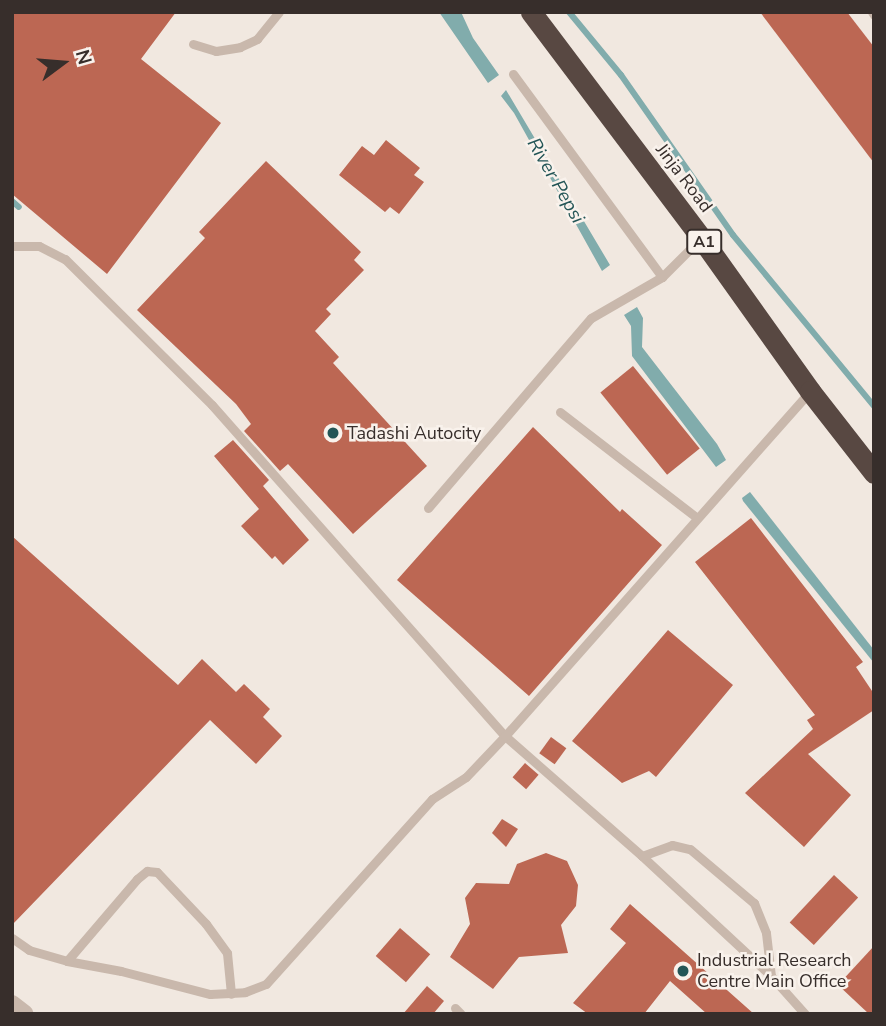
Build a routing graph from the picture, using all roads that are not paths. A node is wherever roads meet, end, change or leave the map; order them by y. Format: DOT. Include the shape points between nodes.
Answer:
graph roads {
  1 [pos="279,12"];
  2 [pos="531,12"];
  3 [pos="193,44"];
  4 [pos="513,74"];
  5 [pos="701,238"];
  6 [pos="12,246"];
  7 [pos="662,277"];
  8 [pos="810,391"];
  9 [pos="560,412"];
  10 [pos="874,473"];
  11 [pos="428,508"];
  12 [pos="697,518"];
  13 [pos="505,736"];
  14 [pos="642,856"];
  15 [pos="12,938"];
  16 [pos="67,961"];
  17 [pos="771,976"];
  18 [pos="231,994"];
  19 [pos="12,1004"];
  20 [pos="793,1010"];
  21 [pos="25,1014"];
  22 [pos="805,1014"];
  1 -- 3 [label="lane" via="257,39 240,47 216,51"];
  2 -- 5 [label="highway, Jinja Road / A1"];
  4 -- 7 [label="lane"];
  5 -- 7 [label="lane"];
  5 -- 8 [label="highway, Jinja Road / A1"];
  6 -- 13 [label="lane" via="38,246 65,259 212,405"];
  7 -- 11 [label="lane" via="591,318"];
  8 -- 10 [label="highway, Jinja Road / A1"];
  8 -- 12 [label="lane"];
  9 -- 12 [label="lane"];
  12 -- 13 [label="lane"];
  13 -- 14 [label="lane"];
  13 -- 18 [label="lane" via="466,777 432,799 265,984"];
  14 -- 17 [label="lane"];
  14 -- 17 [label="lane" via="672,845 690,849 754,903 763,920"];
  15 -- 16 [label="lane" via="29,950"];
  16 -- 18 [label="lane" via="210,994"];
  16 -- 18 [label="lane" via="137,878 146,871 157,872 227,953"];
  17 -- 20 [label="lane"];
  19 -- 21 [label="street"];
  20 -- 22 [label="lane"];
}
